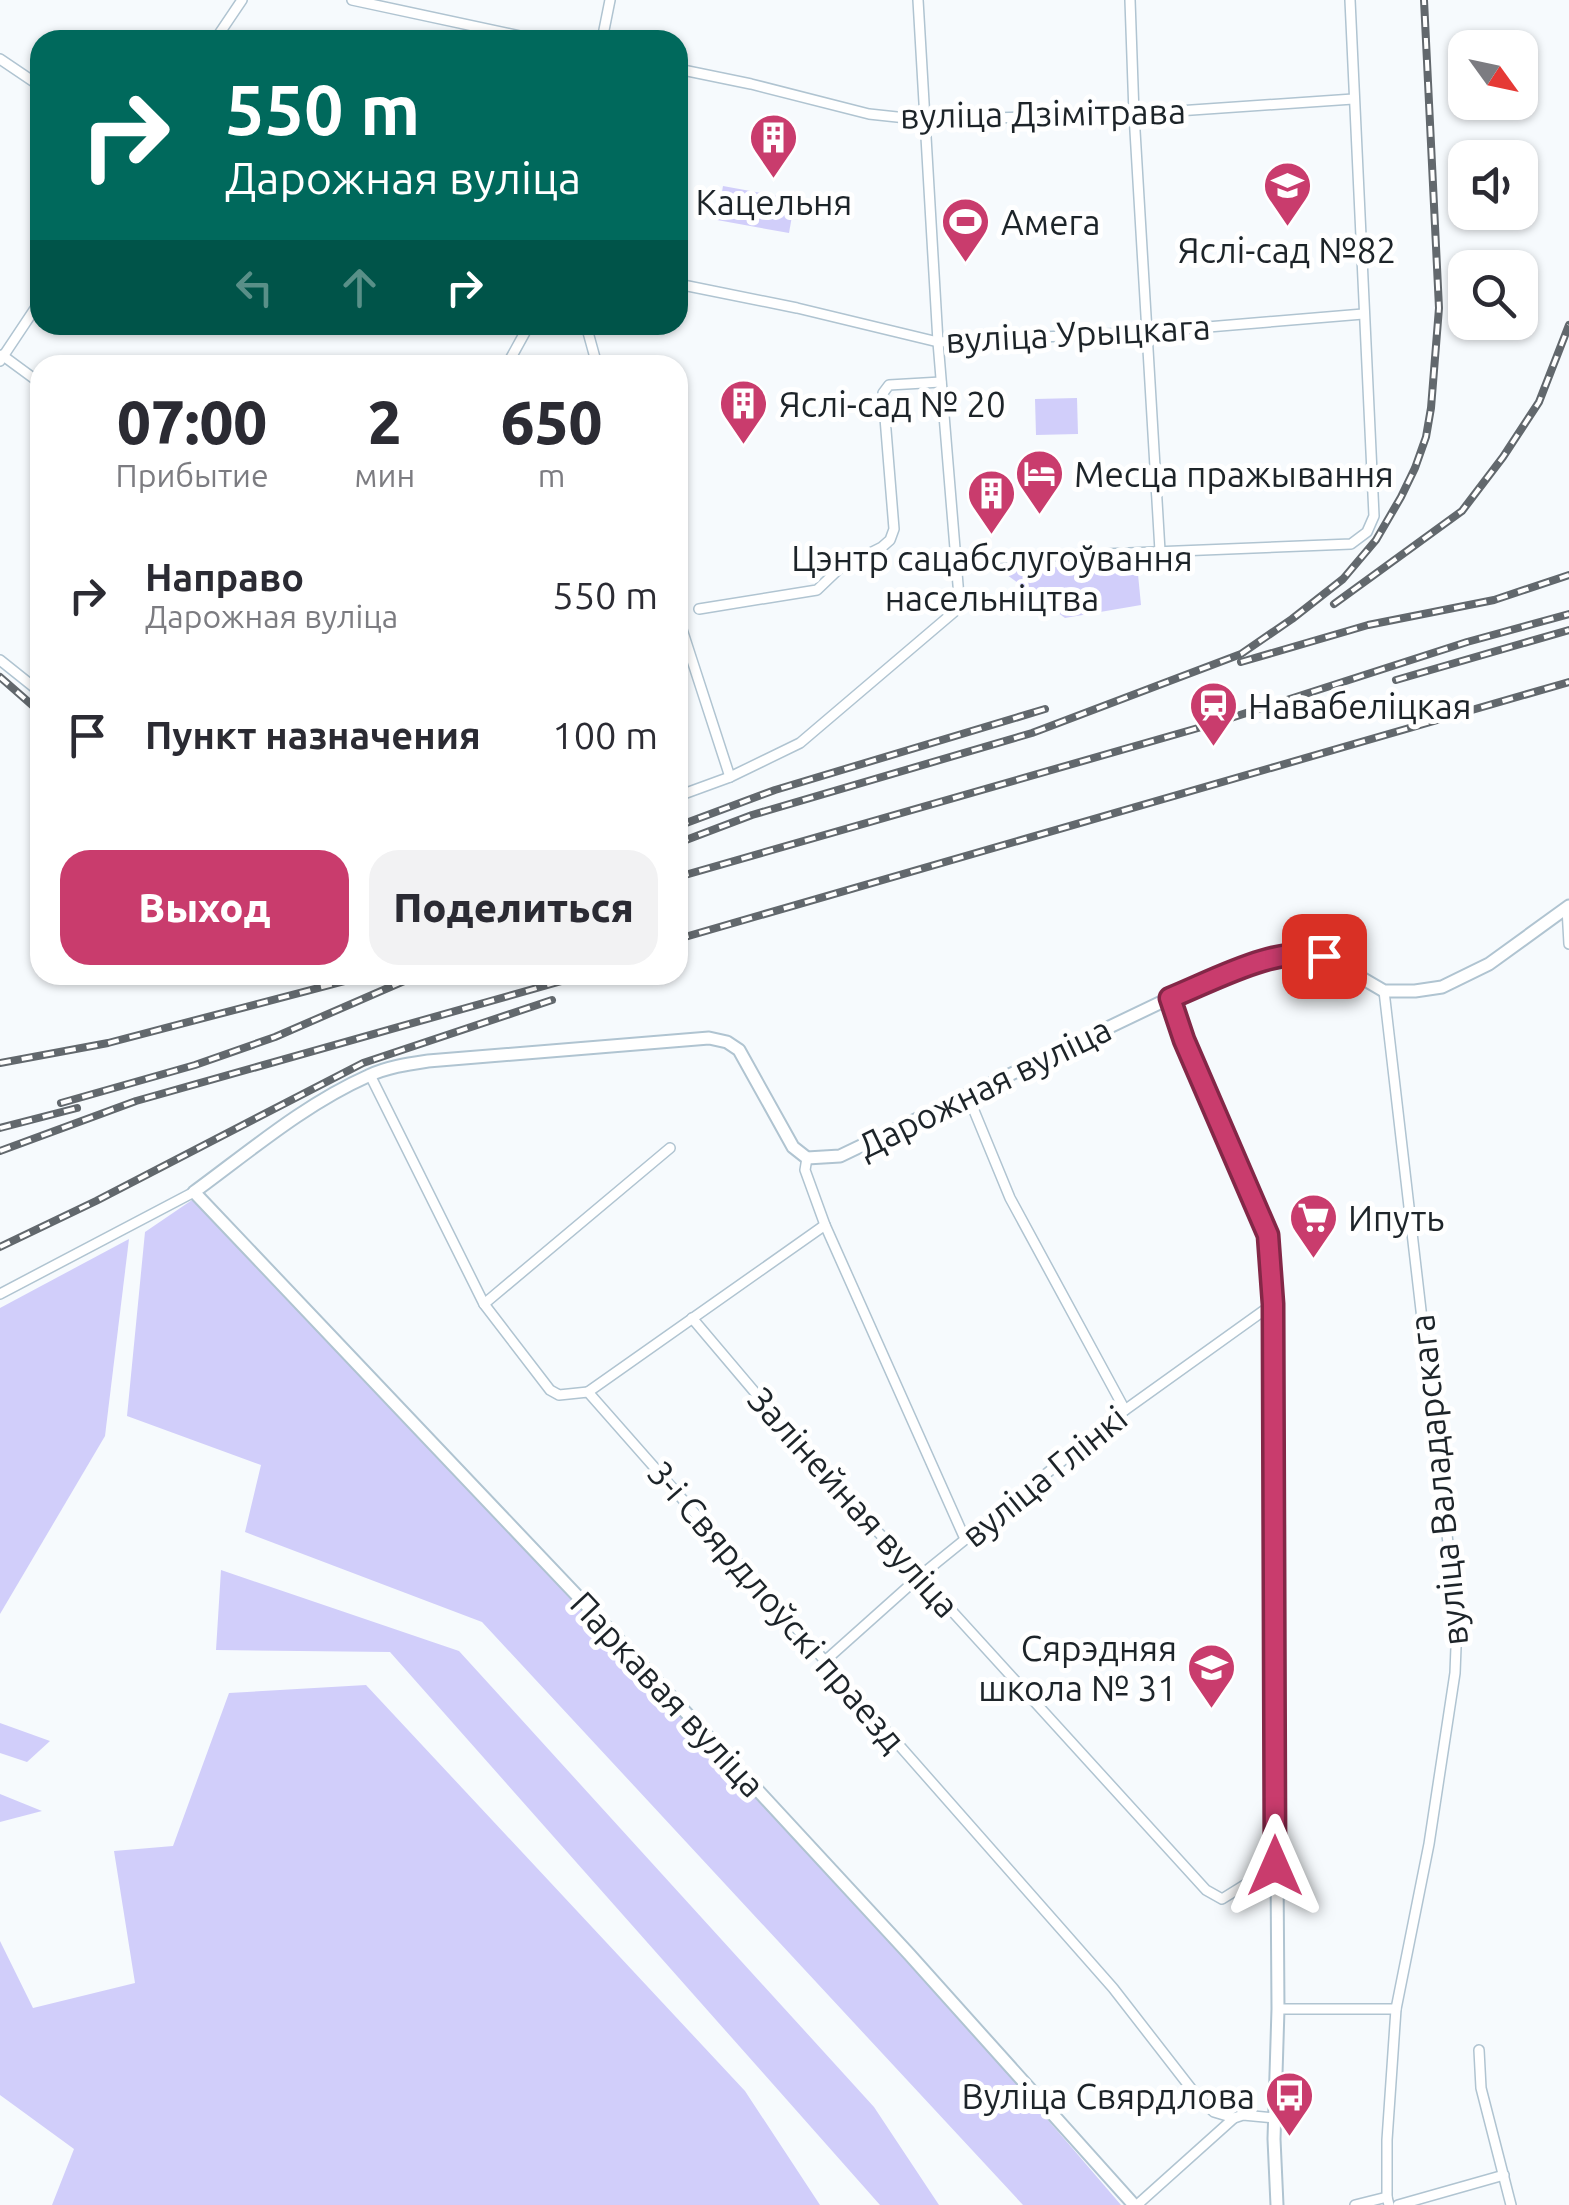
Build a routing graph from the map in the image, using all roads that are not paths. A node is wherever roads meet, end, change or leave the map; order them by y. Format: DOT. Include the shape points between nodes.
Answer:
graph roads {
  1 [pos="242,0"];
  2 [pos="352,0"];
  3 [pos="610,0"];
  4 [pos="918,0"];
  5 [pos="1130,0"];
  6 [pos="1350,0"];
  7 [pos="222,30"];
  8 [pos="492,30"];
  9 [pos="604,30"];
  10 [pos="0,59"];
  11 [pos="688,71"];
  12 [pos="30,79"];
  13 [pos="1353,99"];
  14 [pos="1134,114"];
  15 [pos="925,120"];
  16 [pos="688,286"];
  17 [pos="1363,314"];
  18 [pos="30,315"];
  19 [pos="1148,332"];
  20 [pos="938,342"];
  21 [pos="1,356"];
  22 [pos="30,376"];
  23 [pos="941,382"];
  24 [pos="1160,550"];
  25 [pos="956,560"];
  26 [pos="699,609"];
  27 [pos="688,648"];
  28 [pos="0,660"];
  29 [pos="30,684"];
  30 [pos="730,777"];
  31 [pos="688,792"];
  32 [pos="1568,907"];
  33 [pos="1569,944"];
  34 [pos="1384,991"];
  35 [pos="1170,998"];
  36 [pos="370,1075"];
  37 [pos="968,1096"];
  38 [pos="670,1148"];
  39 [pos="806,1158"];
  40 [pos="194,1192"];
  41 [pos="825,1224"];
  42 [pos="0,1294"];
  43 [pos="484,1304"];
  44 [pos="1273,1304"];
  45 [pos="692,1318"];
  46 [pos="588,1392"];
  47 [pos="1125,1410"];
  48 [pos="966,1539"];
  49 [pos="920,1576"];
  50 [pos="826,1660"];
  51 [pos="1275,1866"];
  52 [pos="1278,2009"];
  53 [pos="1396,2009"];
  54 [pos="1479,2050"];
  55 [pos="1234,2118"];
  56 [pos="1275,2118"];
  57 [pos="1504,2175"];
  58 [pos="1388,2201"];
  59 [pos="1135,2205"];
  60 [pos="1277,2205"];
  61 [pos="1355,2205"];
  62 [pos="1398,2205"];
  63 [pos="1511,2205"];
  1 -- 7 [label="street"];
  2 -- 8 [label="street"];
  3 -- 9 [label="street"];
  4 -- 15 [label="street"];
  5 -- 14 [label="street"];
  6 -- 13 [label="street"];
  10 -- 12 [label="street"];
  11 -- 15 [label="street, вуліца Дзімітрава" via="869,114"];
  13 -- 14 [label="street, вуліца Дзімітрава"];
  13 -- 17 [label="street"];
  14 -- 15 [label="street, вуліца Дзімітрава"];
  14 -- 19 [label="street"];
  15 -- 20 [label="street"];
  16 -- 20 [label="street, вуліца Урыцкага"];
  17 -- 19 [label="street, вуліца Урыцкага"];
  17 -- 24 [label="street" via="1374,516 1368,532 1351,544"];
  18 -- 21 [label="street"];
  19 -- 20 [label="street, вуліца Урыцкага"];
  19 -- 24 [label="street"];
  20 -- 23 [label="street"];
  21 -- 22 [label="street"];
  23 -- 25 [label="street"];
  23 -- 26 [label="street" via="890,385 884,394 894,529 882,548 840,568 817,590"];
  24 -- 25 [label="street"];
  25 -- 30 [label="street" via="954,612 800,743"];
  27 -- 30 [label="street"];
  28 -- 29 [label="street"];
  30 -- 31 [label="street"];
  32 -- 33 [label="street"];
  32 -- 34 [label="street" via="1472,974 1442,987"];
  34 -- 35 [label="street, Дарожная вуліца" via="1306,952 1273,957"];
  34 -- 53 [label="street, вуліца Валадарскага" via="1457,1622 1429,1844"];
  35 -- 37 [label="street, Дарожная вуліца"];
  35 -- 44 [label="street" via="1268,1235"];
  36 -- 39 [label="street, Дарожная вуліца" via="428,1061 709,1038 739,1050"];
  36 -- 40 [label="street, Дарожная вуліца" via="322,1100"];
  36 -- 43 [label="street"];
  37 -- 39 [label="street, Дарожная вуліца" via="840,1156"];
  37 -- 47 [label="street" via="1010,1198"];
  38 -- 43 [label="street"];
  39 -- 41 [label="street"];
  40 -- 42 [label="street, Дарожная вуліца"];
  40 -- 59 [label="street, Паркавая вуліца" via="737,1768"];
  41 -- 45 [label="street"];
  41 -- 48 [label="street"];
  43 -- 46 [label="street" via="550,1390"];
  44 -- 47 [label="street, вуліца Глінкі"];
  44 -- 51 [label="street"];
  45 -- 46 [label="street"];
  45 -- 49 [label="street, Залінейная вуліца"];
  46 -- 50 [label="street, 3-і Свярдлоўскі праезд"];
  47 -- 48 [label="street, вуліца Глінкі"];
  48 -- 49 [label="street, вуліца Глінкі"];
  49 -- 50 [label="street, вуліца Глінкі"];
  49 -- 51 [label="street, Залінейная вуліца" via="1213,1896 1222,1899"];
  50 -- 55 [label="street, 3-і Свярдлоўскі праезд" via="1112,1988 1200,2100"];
  51 -- 52 [label="street"];
  52 -- 53 [label="street"];
  52 -- 56 [label="street"];
  53 -- 58 [label="street, вуліца Валадарскага"];
  54 -- 57 [label="street" via="1481,2088"];
  55 -- 56 [label="street"];
  55 -- 59 [label="street"];
  56 -- 60 [label="street"];
  57 -- 62 [label="street"];
  57 -- 63 [label="street"];
  58 -- 61 [label="street"];
}
